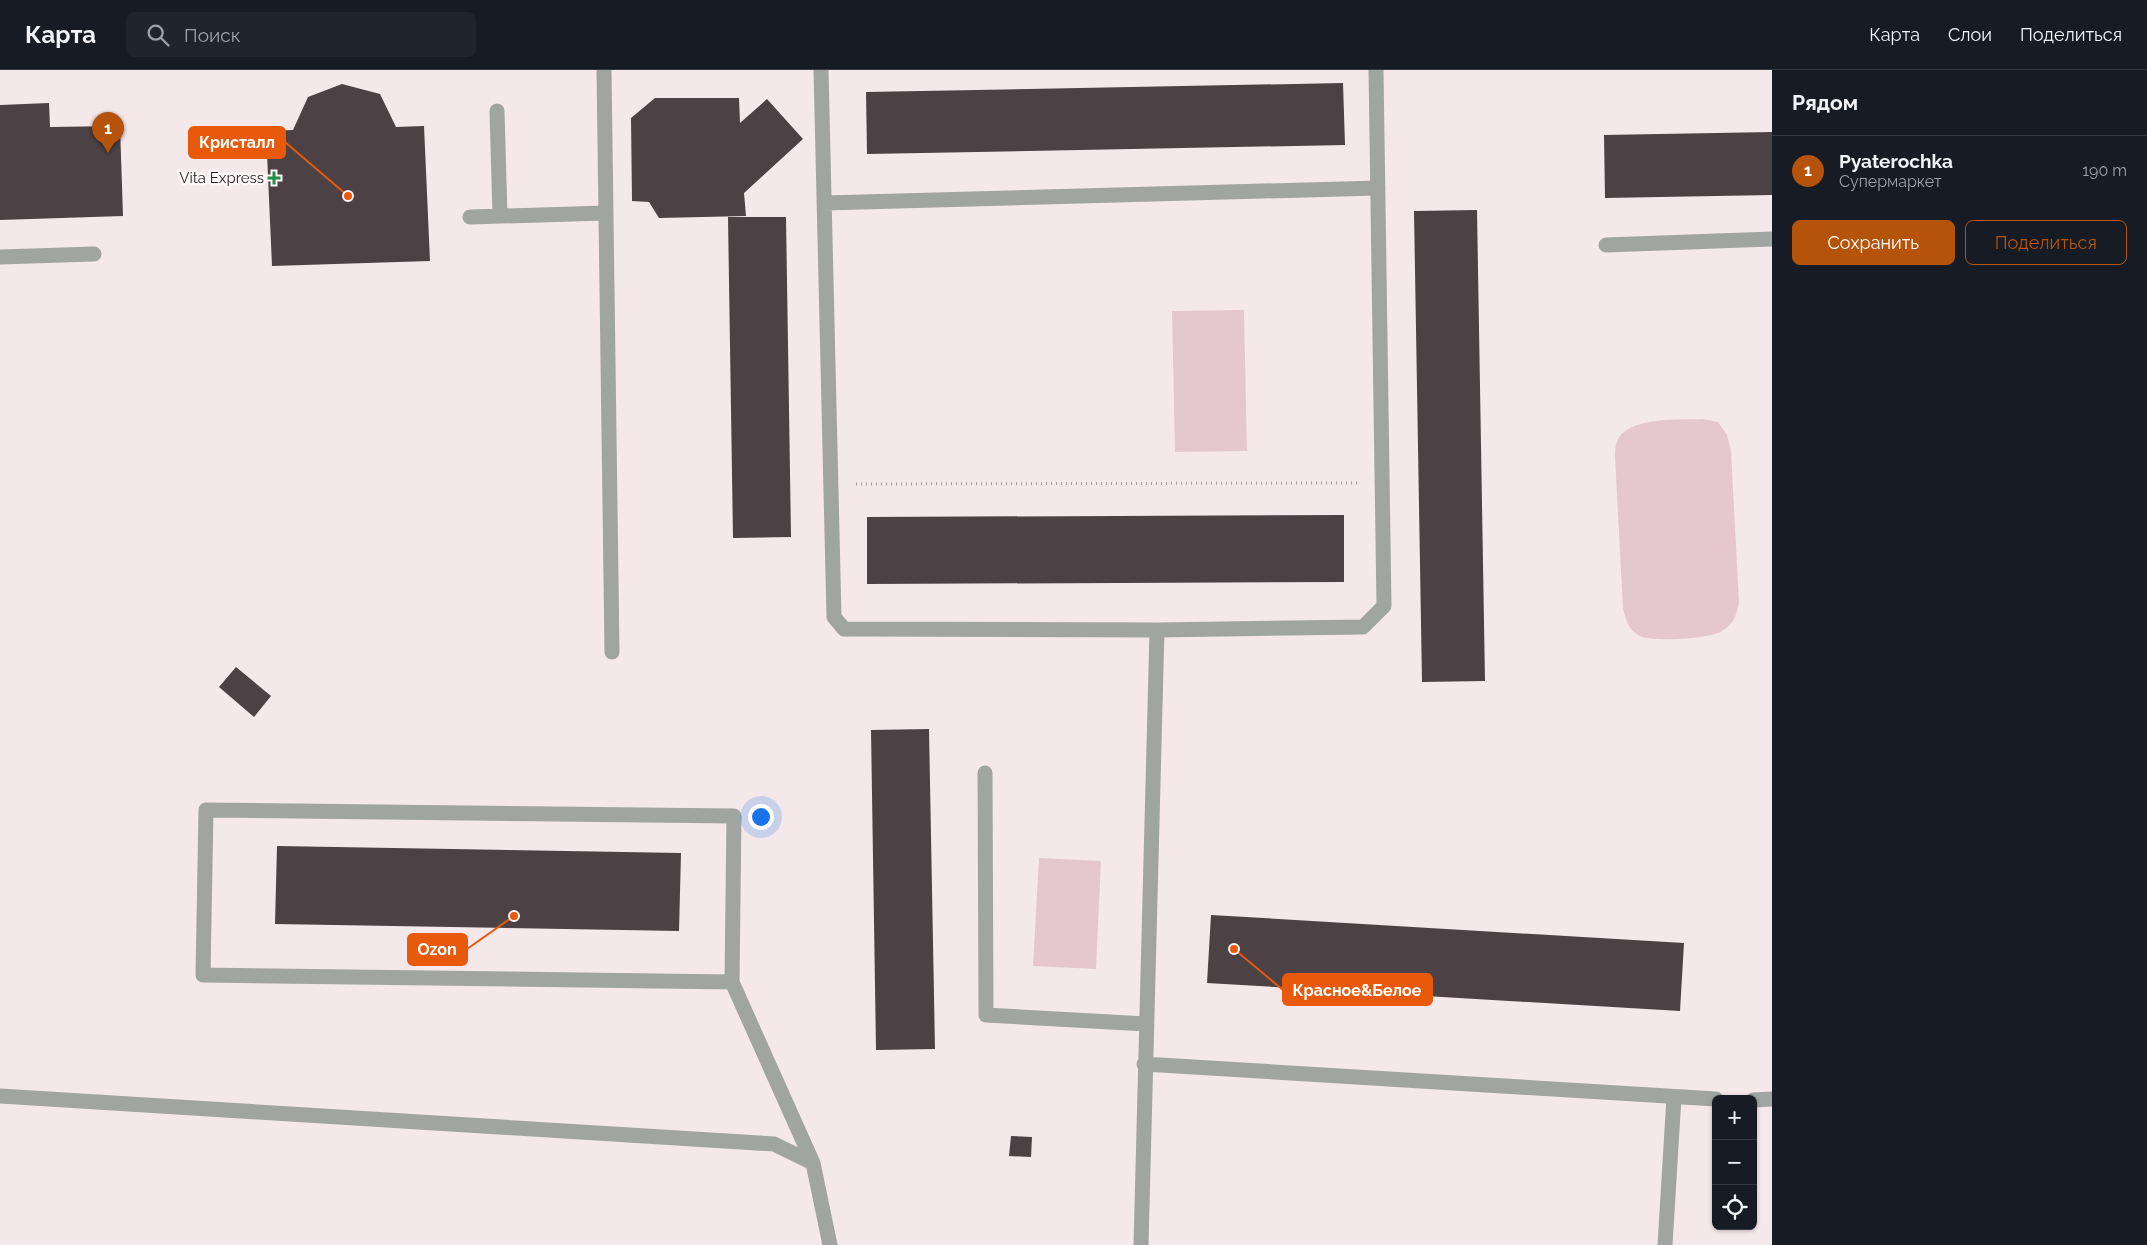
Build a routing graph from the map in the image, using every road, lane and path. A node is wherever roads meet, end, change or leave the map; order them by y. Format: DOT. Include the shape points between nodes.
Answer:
graph roads {
  1 [pos="604,70"];
  2 [pos="821,70"];
  3 [pos="1376,70"];
  4 [pos="497,111"];
  5 [pos="1378,188"];
  6 [pos="824,203"];
  7 [pos="606,213"];
  8 [pos="500,216"];
  9 [pos="470,217"];
  10 [pos="1772,239"];
  11 [pos="1606,245"];
  12 [pos="94,254"];
  13 [pos="0,257"];
  14 [pos="1383,483"];
  15 [pos="831,484"];
  16 [pos="1157,630"];
  17 [pos="612,652"];
  18 [pos="985,773"];
  19 [pos="732,982"];
  20 [pos="1146,1024"];
  21 [pos="1144,1064"];
  22 [pos="0,1096"];
  23 [pos="1674,1098"];
  24 [pos="1712,1099"];
  25 [pos="1772,1099"];
  26 [pos="1757,1100"];
  27 [pos="813,1163"];
  28 [pos="830,1245"];
  29 [pos="1141,1245"];
  30 [pos="1665,1245"];
  1 -- 7 [label="lane"];
  2 -- 6 [label="lane"];
  3 -- 5 [label="lane"];
  4 -- 8 [label="lane"];
  5 -- 6 [label="lane"];
  5 -- 14 [label="lane"];
  6 -- 15 [label="lane"];
  7 -- 8 [label="lane"];
  7 -- 17 [label="lane"];
  8 -- 9 [label="lane"];
  10 -- 11 [label="lane"];
  12 -- 13 [label="lane"];
  14 -- 15 [label="path"];
  14 -- 16 [label="lane" via="1384,606 1363,627"];
  15 -- 16 [label="lane" via="834,617 844,629"];
  16 -- 20 [label="lane"];
  18 -- 20 [label="lane" via="986,1015"];
  19 -- 19 [label="lane" via="734,816 206,810 203,975"];
  19 -- 27 [label="lane"];
  20 -- 21 [label="lane"];
  21 -- 23 [label="lane"];
  21 -- 29 [label="lane"];
  22 -- 27 [label="lane" via="774,1144"];
  23 -- 24 [label="lane"];
  23 -- 30 [label="lane"];
  25 -- 26 [label="lane"];
  27 -- 28 [label="lane"];
}
